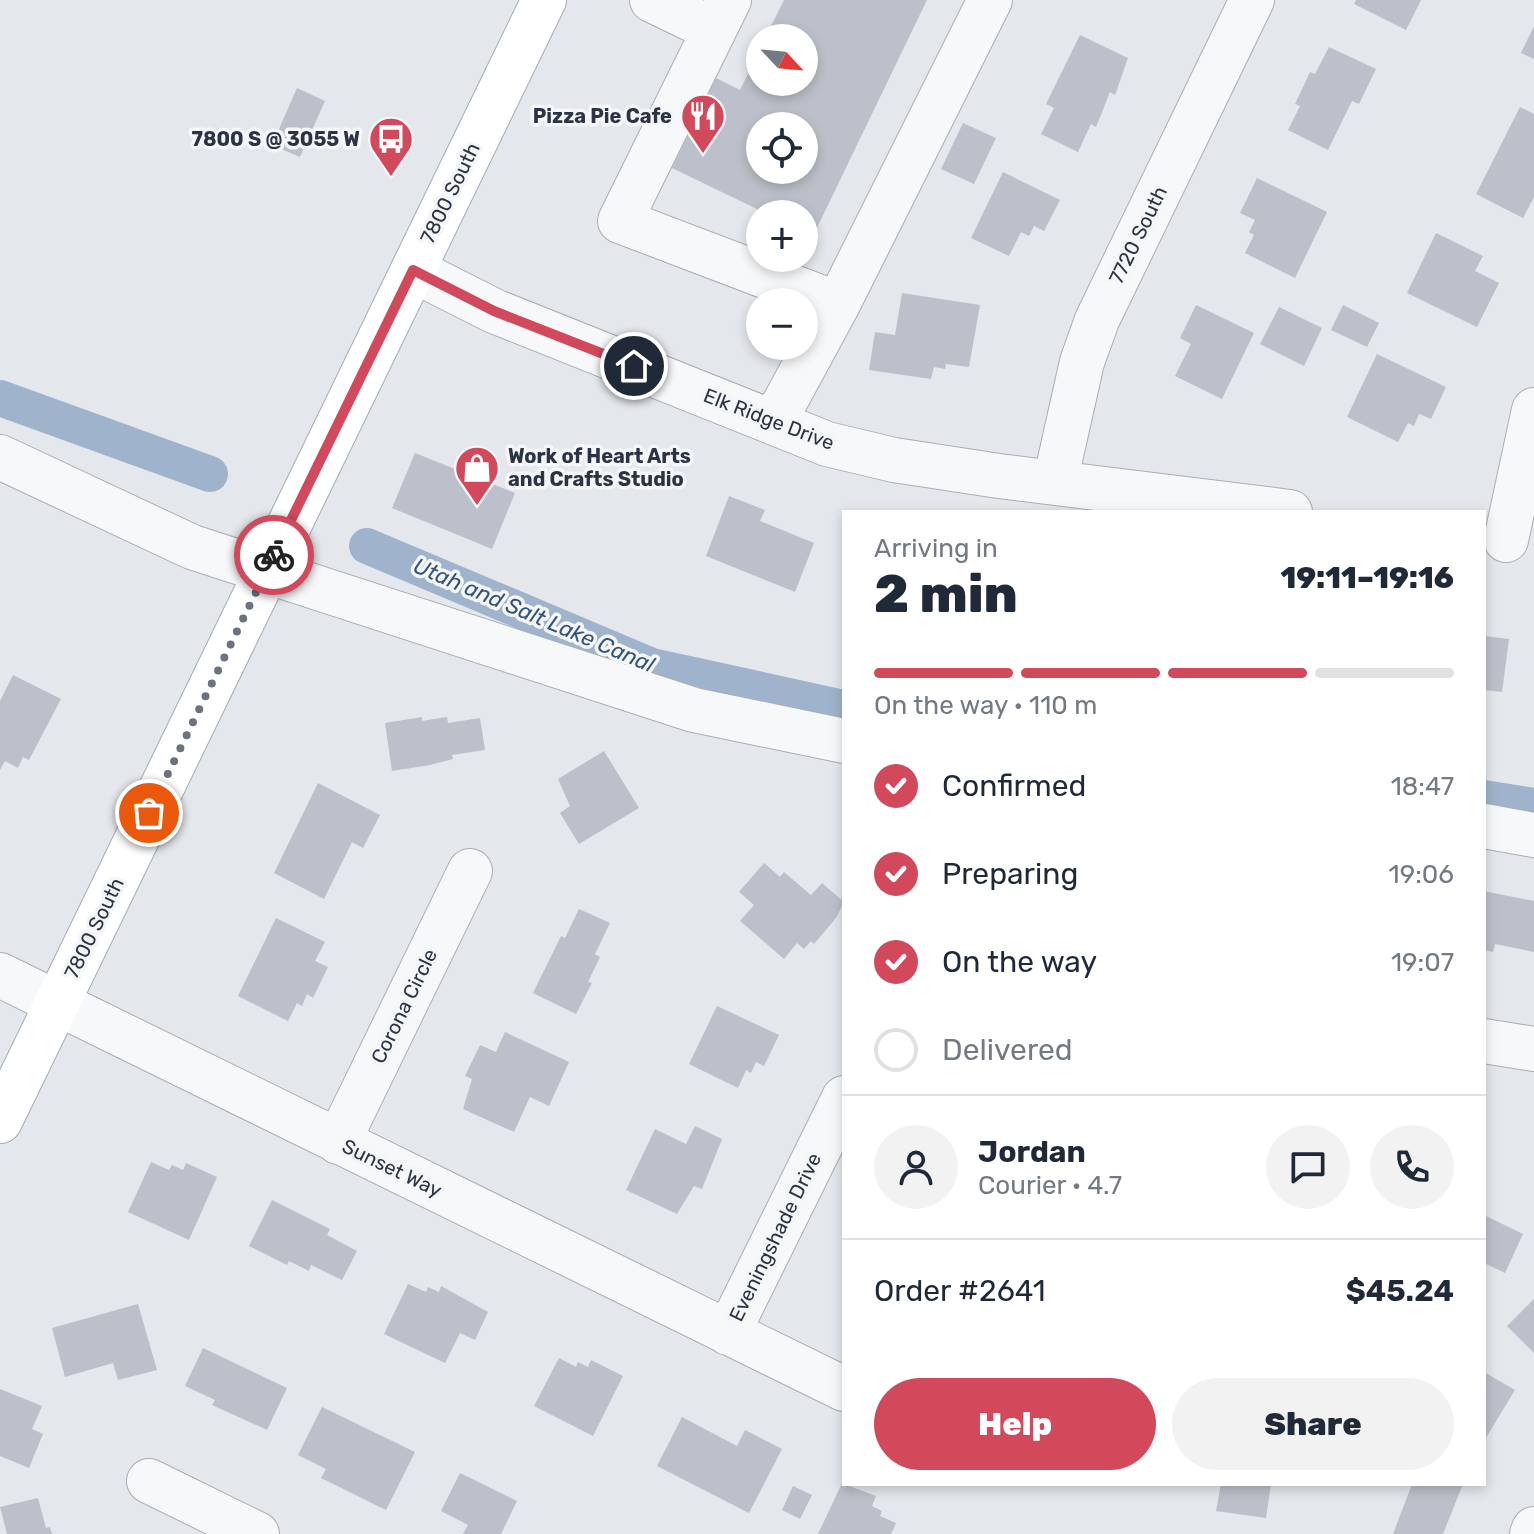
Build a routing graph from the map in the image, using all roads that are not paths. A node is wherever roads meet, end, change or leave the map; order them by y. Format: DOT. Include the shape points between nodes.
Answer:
graph roads {
  1 [pos="544,0"];
  2 [pos="652,0"];
  3 [pos="990,0"];
  4 [pos="1252,0"];
  5 [pos="721,15"];
  6 [pos="413,270"];
  7 [pos="838,304"];
  8 [pos="1534,410"];
  9 [pos="774,422"];
  10 [pos="0,457"];
  11 [pos="1055,482"];
  12 [pos="1274,510"];
  13 [pos="1508,540"];
  14 [pos="267,570"];
  15 [pos="842,741"];
  16 [pos="1486,826"];
  17 [pos="1534,835"];
  18 [pos="470,871"];
  19 [pos="0,975"];
  20 [pos="58,1002"];
  21 [pos="1486,1041"];
  22 [pos="1534,1049"];
  23 [pos="842,1102"];
  24 [pos="0,1121"];
  25 [pos="338,1142"];
  26 [pos="728,1333"];
  27 [pos="842,1388"];
  28 [pos="149,1481"];
  29 [pos="257,1534"];
  1 -- 6 [label="main road, 7800 South"];
  2 -- 5 [label="street"];
  3 -- 7 [label="street"];
  4 -- 11 [label="street, 7720 South" via="1097,320"];
  5 -- 7 [label="street" via="620,221"];
  6 -- 9 [label="street, Elk Ridge Drive" via="494,311"];
  6 -- 14 [label="main road, 7800 South"];
  7 -- 9 [label="street"];
  8 -- 13 [label="street"];
  9 -- 11 [label="street, Elk Ridge Drive" via="827,444 894,460"];
  10 -- 14 [label="street" via="192,547"];
  11 -- 12 [label="street, Elk Ridge Drive"];
  14 -- 15 [label="street" via="694,710"];
  14 -- 20 [label="main road, 7800 South"];
  16 -- 17 [label="street"];
  18 -- 25 [label="street, Corona Circle"];
  19 -- 20 [label="street, Sunset Way"];
  20 -- 24 [label="main road, 7800 South"];
  20 -- 25 [label="street, Sunset Way"];
  21 -- 22 [label="street"];
  23 -- 26 [label="street, Eveningshade Drive"];
  25 -- 26 [label="street, Sunset Way"];
  26 -- 27 [label="street, Sunset Way"];
  28 -- 29 [label="street"];
}
